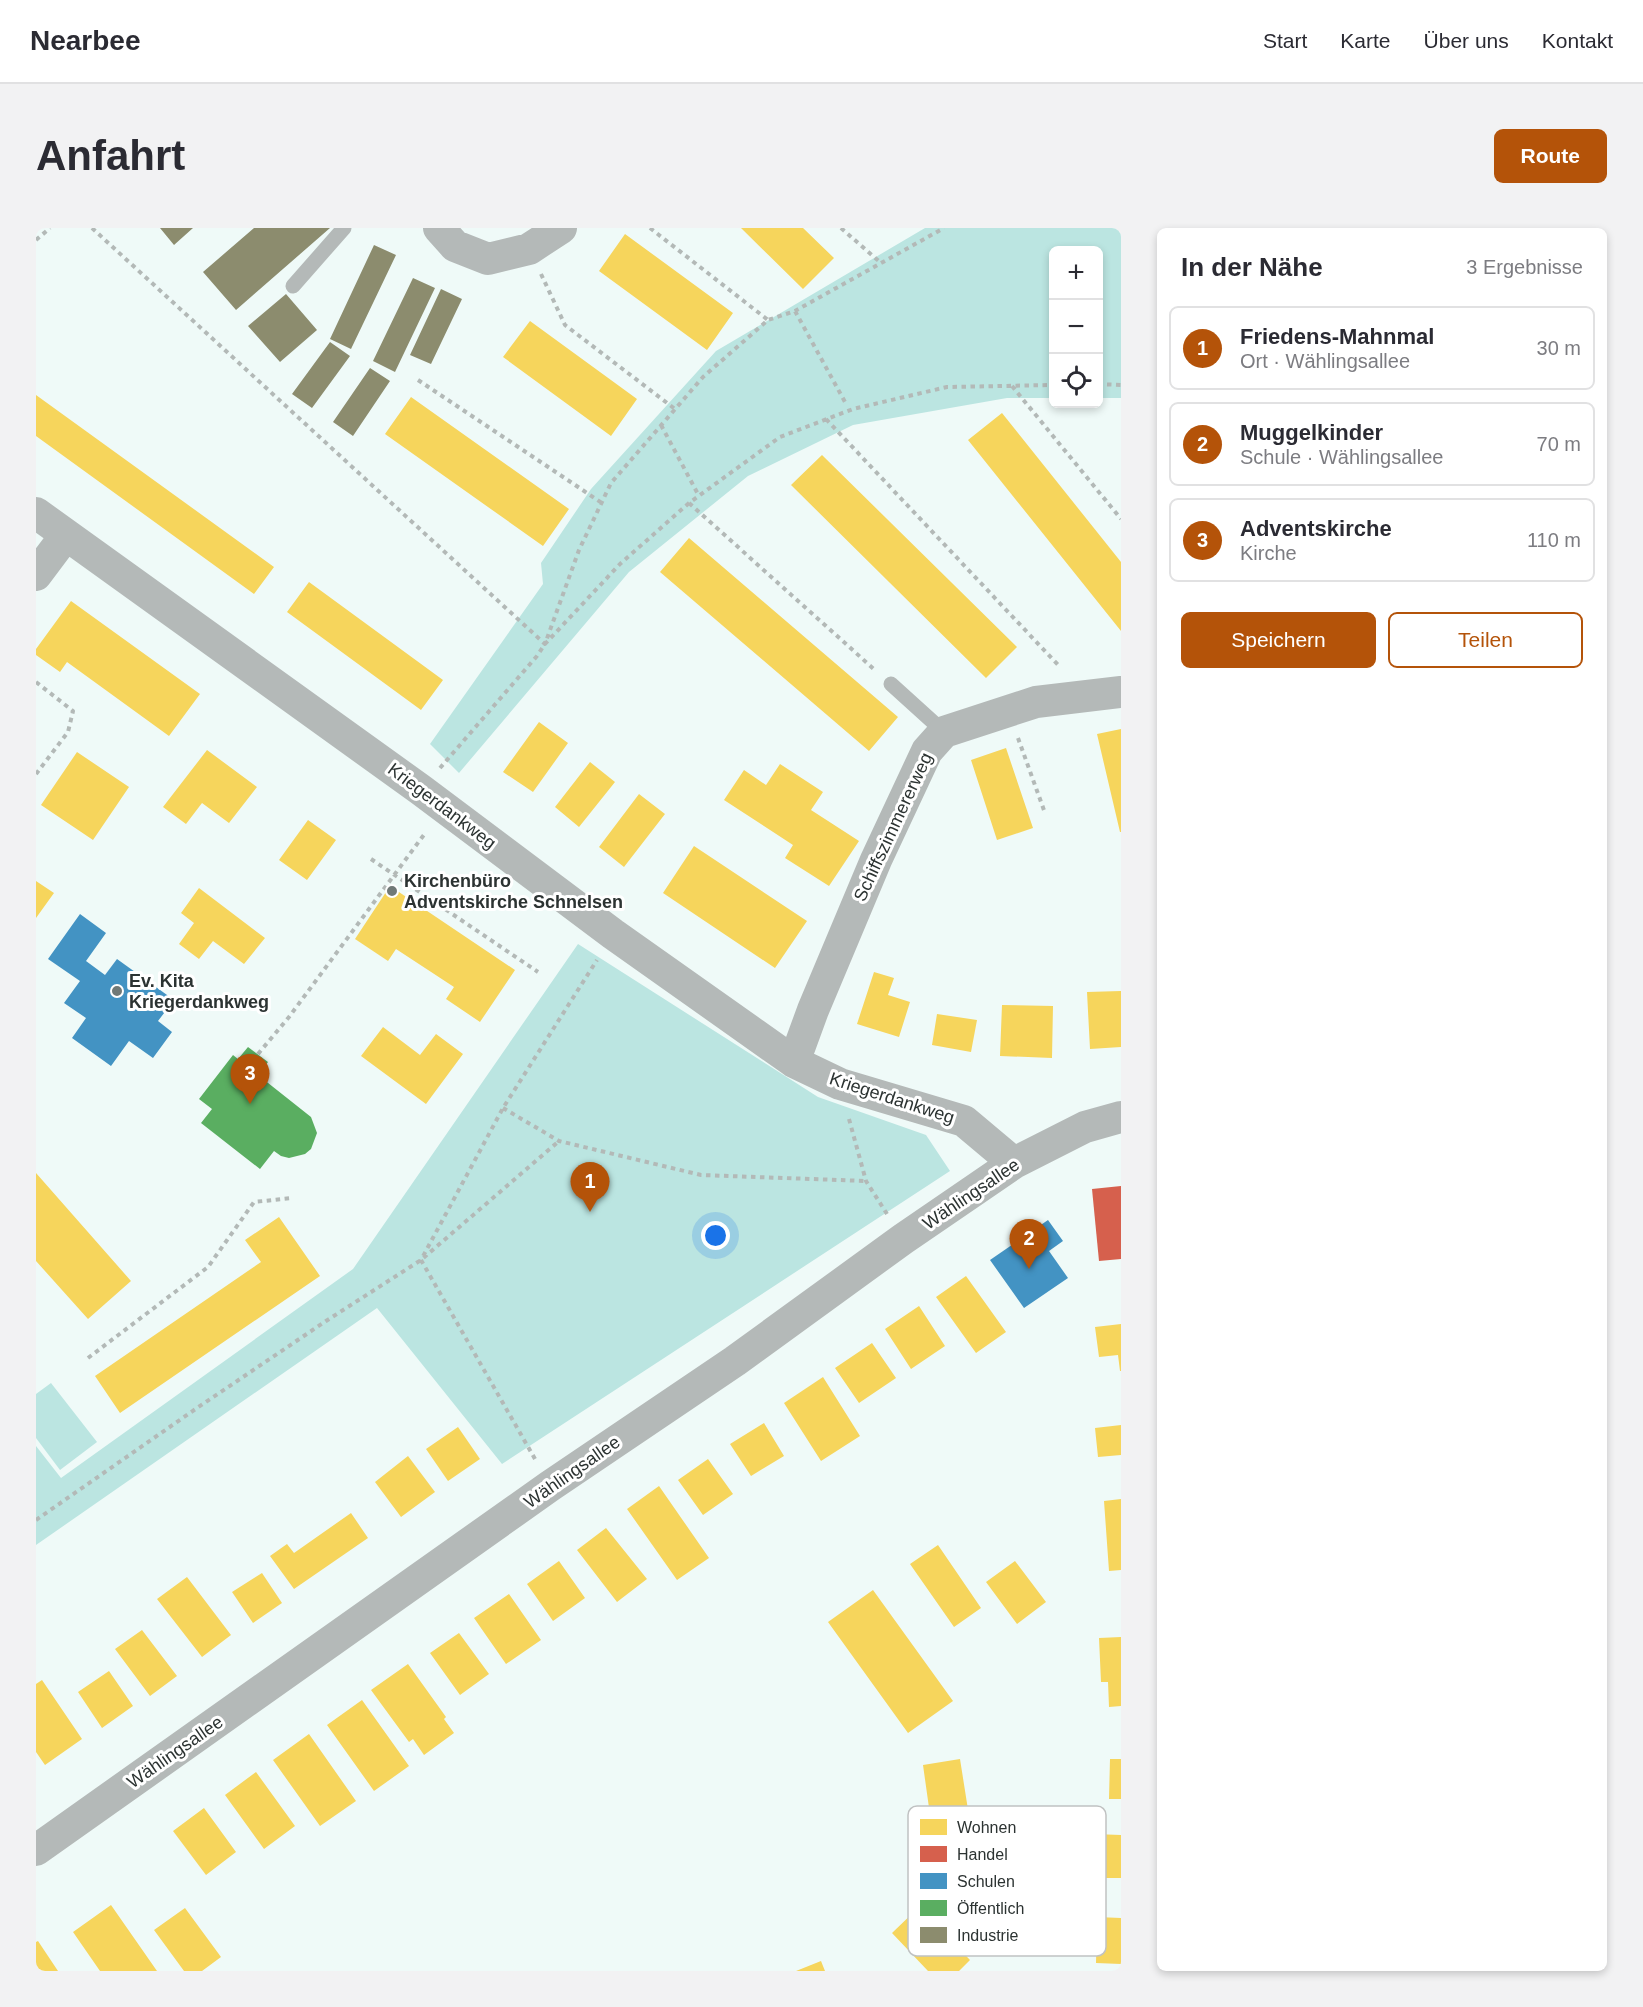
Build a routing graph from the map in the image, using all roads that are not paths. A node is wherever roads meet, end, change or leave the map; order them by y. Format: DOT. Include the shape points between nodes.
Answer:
graph roads {
  1 [pos="344,228"];
  2 [pos="439,228"];
  3 [pos="561,228"];
  4 [pos="293,286"];
  5 [pos="36,513"];
  6 [pos="66,535"];
  7 [pos="36,575"];
  8 [pos="891,684"];
  9 [pos="1121,692"];
  10 [pos="944,732"];
  11 [pos="794,1062"];
  12 [pos="1121,1117"];
  13 [pos="1014,1163"];
  14 [pos="36,1850"];
  1 -- 4 [label="lane"];
  2 -- 3 [label="street" via="455,246 488,259 528,249"];
  5 -- 6 [label="street, Kriegerdankweg"];
  6 -- 7 [label="street"];
  6 -- 11 [label="street, Kriegerdankweg"];
  8 -- 10 [label="lane"];
  9 -- 10 [label="street" via="1036,702"];
  10 -- 11 [label="street, Schiffszimmererweg" via="927,751 876,860"];
  11 -- 13 [label="street, Kriegerdankweg" via="840,1084 964,1121"];
  12 -- 13 [label="street, Wählingsallee" via="1085,1126"];
  13 -- 14 [label="street, Wählingsallee"];
}
